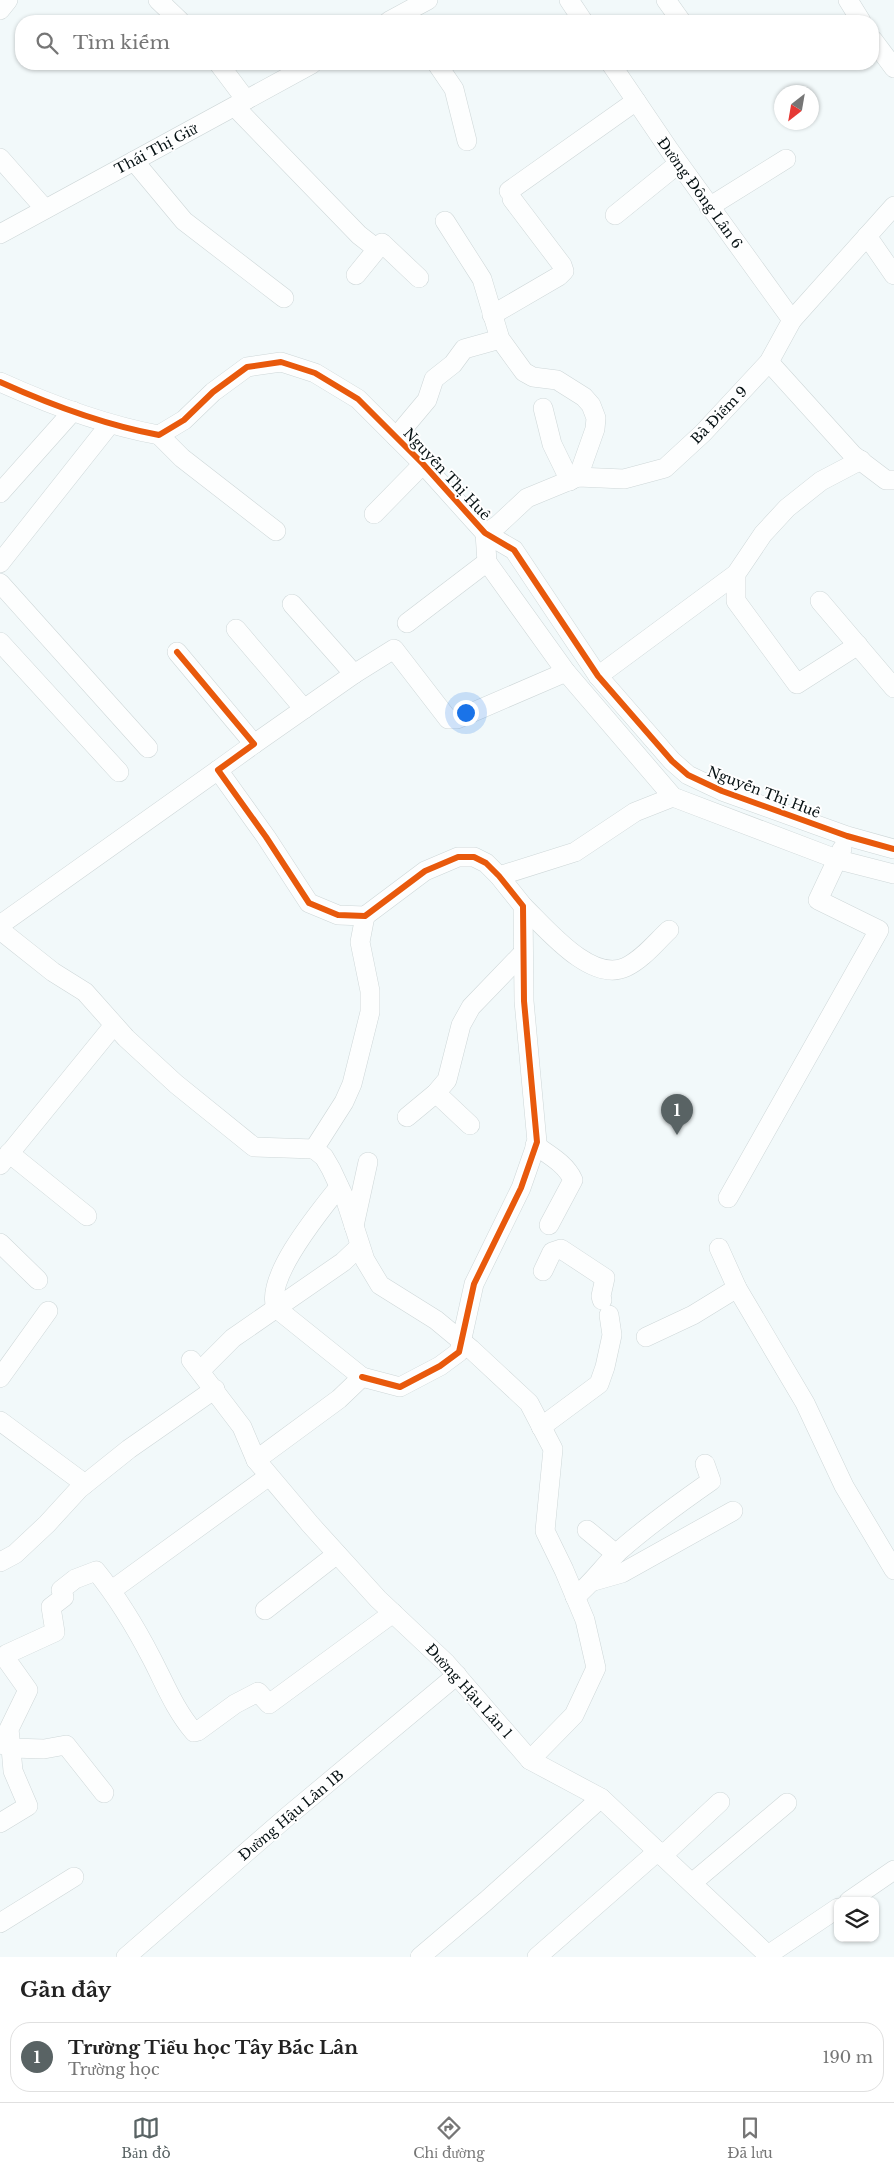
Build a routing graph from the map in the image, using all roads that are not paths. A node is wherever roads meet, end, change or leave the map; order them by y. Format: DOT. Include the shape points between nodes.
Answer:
graph roads {
  1 [pos="8,0"];
  2 [pos="158,0"];
  3 [pos="428,0"];
  4 [pos="569,0"];
  5 [pos="666,0"];
  6 [pos="848,0"];
  7 [pos="0,10"];
  8 [pos="174,15"];
  9 [pos="406,15"];
  10 [pos="579,15"];
  11 [pos="677,15"];
  12 [pos="857,15"];
  13 [pos="879,48"];
  14 [pos="894,68"];
  15 [pos="222,70"];
  16 [pos="301,70"];
  17 [pos="441,70"];
  18 [pos="615,70"];
  19 [pos="636,101"];
  20 [pos="240,103"];
  21 [pos="467,141"];
  22 [pos="0,158"];
  23 [pos="786,159"];
  24 [pos="134,161"];
  25 [pos="678,164"];
  26 [pos="894,206"];
  27 [pos="709,207"];
  28 [pos="45,209"];
  29 [pos="614,215"];
  30 [pos="444,221"];
  31 [pos="0,234"];
  32 [pos="867,236"];
  33 [pos="377,249"];
  34 [pos="356,275"];
  35 [pos="894,275"];
  36 [pos="419,278"];
  37 [pos="284,298"];
  38 [pos="492,315"];
  39 [pos="792,320"];
  40 [pos="500,339"];
  41 [pos="769,362"];
  42 [pos="0,382"];
  43 [pos="542,408"];
  44 [pos="73,411"];
  45 [pos="110,424"];
  46 [pos="159,435"];
  47 [pos="396,437"];
  48 [pos="861,460"];
  49 [pos="423,464"];
  50 [pos="574,479"];
  51 [pos="894,480"];
  52 [pos="0,494"];
  53 [pos="374,514"];
  54 [pos="276,531"];
  55 [pos="485,533"];
  56 [pos="487,562"];
  57 [pos="0,563"];
  58 [pos="736,574"];
  59 [pos="0,583"];
  60 [pos="820,601"];
  61 [pos="292,604"];
  62 [pos="407,623"];
  63 [pos="236,629"];
  64 [pos="0,642"];
  65 [pos="858,645"];
  66 [pos="177,652"];
  67 [pos="566,672"];
  68 [pos="354,674"];
  69 [pos="598,676"];
  70 [pos="894,688"];
  71 [pos="304,708"];
  72 [pos="254,744"];
  73 [pos="148,748"];
  74 [pos="218,770"];
  75 [pos="119,772"];
  76 [pos="673,797"];
  77 [pos="847,836"];
  78 [pos="894,849"];
  79 [pos="838,860"];
  80 [pos="894,874"];
  81 [pos="499,876"];
  82 [pos="523,906"];
  83 [pos="365,916"];
  84 [pos="0,924"];
  85 [pos="0,930"];
  86 [pos="669,930"];
  87 [pos="524,953"];
  88 [pos="114,1024"];
  89 [pos="436,1093"];
  90 [pos="407,1117"];
  91 [pos="470,1125"];
  92 [pos="535,1146"];
  93 [pos="314,1149"];
  94 [pos="5,1159"];
  95 [pos="368,1162"];
  96 [pos="339,1187"];
  97 [pos="728,1198"];
  98 [pos="88,1216"];
  99 [pos="550,1225"];
  100 [pos="354,1227"];
  101 [pos="0,1243"];
  102 [pos="360,1246"];
  103 [pos="719,1248"];
  104 [pos="543,1270"];
  105 [pos="38,1280"];
  106 [pos="737,1288"];
  107 [pos="276,1308"];
  108 [pos="48,1311"];
  109 [pos="646,1337"];
  110 [pos="462,1341"];
  111 [pos="0,1378"];
  112 [pos="362,1378"];
  113 [pos="215,1389"];
  114 [pos="0,1421"];
  115 [pos="541,1427"];
  116 [pos="256,1460"];
  117 [pos="705,1464"];
  118 [pos="269,1476"];
  119 [pos="85,1484"];
  120 [pos="733,1511"];
  121 [pos="587,1530"];
  122 [pos="337,1554"];
  123 [pos="616,1554"];
  124 [pos="0,1562"];
  125 [pos="894,1570"];
  126 [pos="594,1581"];
  127 [pos="112,1590"];
  128 [pos="575,1597"];
  129 [pos="265,1610"];
  130 [pos="393,1613"];
  131 [pos="457,1675"];
  132 [pos="5,1746"];
  133 [pos="530,1760"];
  134 [pos="104,1793"];
  135 [pos="601,1798"];
  136 [pos="720,1802"];
  137 [pos="787,1803"];
  138 [pos="0,1823"];
  139 [pos="660,1853"];
  140 [pos="894,1870"];
  141 [pos="74,1877"];
  142 [pos="692,1883"];
  143 [pos="855,1897"];
  144 [pos="834,1911"];
  145 [pos="0,1923"];
  146 [pos="769,1956"];
  147 [pos="126,1957"];
  148 [pos="420,1957"];
  149 [pos="537,1957"];
  1 -- 7 [label="street"];
  2 -- 8 [label="street"];
  3 -- 9 [label="street"];
  4 -- 10 [label="street"];
  5 -- 11 [label="street"];
  6 -- 12 [label="street"];
  13 -- 14 [label="street"];
  15 -- 20 [label="street"];
  16 -- 20 [label="street, Thái Thị Giữ"];
  17 -- 21 [label="street" via="454,89"];
  18 -- 19 [label="street, Đường Đông Lân 6"];
  19 -- 25 [label="street, Đường Đông Lân 6"];
  19 -- 38 [label="street" via="510,195 564,271"];
  20 -- 24 [label="street, Thái Thị Giữ"];
  20 -- 33 [label="street" via="359,235"];
  22 -- 28 [label="street"];
  23 -- 27 [label="street"];
  24 -- 28 [label="street, Thái Thị Giữ"];
  24 -- 37 [label="street" via="184,221"];
  25 -- 27 [label="street, Đường Đông Lân 6"];
  25 -- 29 [label="street"];
  26 -- 32 [label="street, Bà Điểm 9"];
  27 -- 39 [label="street, Đường Đông Lân 6"];
  28 -- 31 [label="street, Thái Thị Giữ"];
  30 -- 38 [label="street" via="482,279"];
  32 -- 35 [label="street"];
  32 -- 39 [label="street, Bà Điểm 9"];
  33 -- 34 [label="street"];
  33 -- 36 [label="street" via="382,242"];
  38 -- 40 [label="street"];
  39 -- 41 [label="street, Bà Điểm 9"];
  40 -- 47 [label="street" via="464,349 453,364 434,379 427,400"];
  40 -- 50 [label="street" via="524,372 533,377 557,380 591,405 596,429"];
  41 -- 48 [label="street"];
  41 -- 50 [label="street, Bà Điểm 9" via="703,433 665,468 624,479"];
  42 -- 44 [label="street"];
  43 -- 50 [label="street" via="552,444"];
  44 -- 45 [label="street"];
  44 -- 52 [label="street"];
  45 -- 46 [label="street"];
  45 -- 57 [label="street"];
  46 -- 47 [label="street, Nguyễn Thị Huê" via="184,420 212,392 247,366 281,362 315,373 358,399"];
  46 -- 54 [label="street" via="182,458"];
  47 -- 49 [label="street, Nguyễn Thị Huê"];
  48 -- 51 [label="street" via="886,480"];
  48 -- 58 [label="street" via="821,481 787,508 763,534"];
  49 -- 53 [label="street"];
  49 -- 55 [label="street, Nguyễn Thị Huê"];
  50 -- 55 [label="street, Bà Điểm 9" via="527,498"];
  55 -- 56 [label="street, Nguyễn Thị Huê"];
  55 -- 69 [label="street, Nguyễn Thị Huê" via="514,550"];
  56 -- 62 [label="street"];
  56 -- 67 [label="street"];
  58 -- 65 [label="street" via="736,601 797,684"];
  58 -- 69 [label="street"];
  59 -- 73 [label="street"];
  60 -- 65 [label="street"];
  61 -- 68 [label="street"];
  63 -- 71 [label="street"];
  64 -- 75 [label="street"];
  65 -- 70 [label="street"];
  66 -- 72 [label="street"];
  67 -- 68 [label="street" via="457,719 448,719 394,649"];
  67 -- 76 [label="street"];
  68 -- 71 [label="street"];
  69 -- 77 [label="street, Nguyễn Thị Huê" via="688,775 722,791"];
  71 -- 72 [label="street"];
  72 -- 74 [label="street"];
  74 -- 83 [label="street" via="309,903 338,915"];
  74 -- 84 [label="street"];
  76 -- 79 [label="street"];
  76 -- 81 [label="street" via="635,812 575,852"];
  77 -- 78 [label="street, Nguyễn Thị Huê"];
  77 -- 79 [label="street"];
  79 -- 80 [label="street"];
  79 -- 97 [label="street" via="818,900 879,930"];
  81 -- 82 [label="street"];
  81 -- 83 [label="street" via="474,857 458,857 425,871"];
  82 -- 86 [label="street" via="581,959 596,968 624,968"];
  82 -- 87 [label="street"];
  83 -- 93 [label="street" via="360,942 370,991 370,1012 348,1093"];
  85 -- 88 [label="street" via="53,972 85,992"];
  87 -- 89 [label="street" via="465,1017 448,1080"];
  87 -- 92 [label="street" via="524,1001"];
  88 -- 93 [label="street" via="176,1084 254,1147"];
  88 -- 94 [label="street"];
  89 -- 90 [label="street"];
  89 -- 91 [label="street"];
  92 -- 99 [label="street" via="557,1160 573,1180"];
  92 -- 110 [label="street" via="521,1188 474,1284"];
  93 -- 96 [label="street" via="324,1156"];
  94 -- 98 [label="street"];
  95 -- 100 [label="street"];
  96 -- 100 [label="street"];
  96 -- 107 [label="street" via="293,1251 272,1299"];
  100 -- 102 [label="street"];
  101 -- 105 [label="street"];
  102 -- 107 [label="street" via="343,1262"];
  102 -- 110 [label="street" via="380,1285 436,1320"];
  103 -- 106 [label="street"];
  104 -- 115 [label="street" via="552,1252 561,1249 604,1278 612,1335 599,1384"];
  106 -- 109 [label="street" via="693,1315"];
  106 -- 125 [label="street" via="805,1403 844,1486"];
  107 -- 112 [label="street"];
  107 -- 113 [label="street, Đường Hậu Lân 1" via="196,1365"];
  108 -- 111 [label="street"];
  110 -- 112 [label="street" via="455,1357 400,1387"];
  110 -- 115 [label="street" via="529,1403"];
  112 -- 116 [label="street" via="339,1399"];
  113 -- 116 [label="street, Đường Hậu Lân 1" via="242,1427"];
  113 -- 119 [label="street"];
  114 -- 119 [label="street"];
  115 -- 128 [label="street" via="553,1449 545,1531"];
  116 -- 118 [label="street, Đường Hậu Lân 1"];
  117 -- 123 [label="street" via="710,1481 657,1518"];
  118 -- 122 [label="street, Đường Hậu Lân 1"];
  118 -- 127 [label="street"];
  119 -- 124 [label="street" via="15,1554"];
  120 -- 126 [label="street" via="622,1573"];
  121 -- 123 [label="street"];
  122 -- 129 [label="street"];
  122 -- 130 [label="street, Đường Hậu Lân 1"];
  123 -- 126 [label="street"];
  126 -- 128 [label="street"];
  127 -- 130 [label="street" via="182,1718 194,1732 234,1704 258,1692 269,1704"];
  127 -- 132 [label="street" via="96,1571 75,1579 61,1590 64,1597 51,1607 54,1632 7,1654 6,1660 28,1690 9,1729"];
  128 -- 133 [label="street" via="585,1620 596,1668 574,1715"];
  130 -- 131 [label="street, Đường Hậu Lân 1"];
  131 -- 133 [label="street, Đường Hậu Lân 1"];
  131 -- 147 [label="street, Đường Hậu Lân 1B"];
  132 -- 134 [label="street" via="44,1749 66,1745"];
  132 -- 138 [label="street" via="28,1806"];
  133 -- 135 [label="street, Đường Hậu Lân 1"];
  135 -- 139 [label="street, Đường Hậu Lân 1"];
  135 -- 148 [label="street"];
  136 -- 139 [label="street"];
  137 -- 142 [label="street"];
  139 -- 142 [label="street, Đường Hậu Lân 1"];
  139 -- 149 [label="street"];
  140 -- 143 [label="street"];
  141 -- 145 [label="street"];
  142 -- 146 [label="street, Đường Hậu Lân 1"];
  144 -- 146 [label="street"];
}
